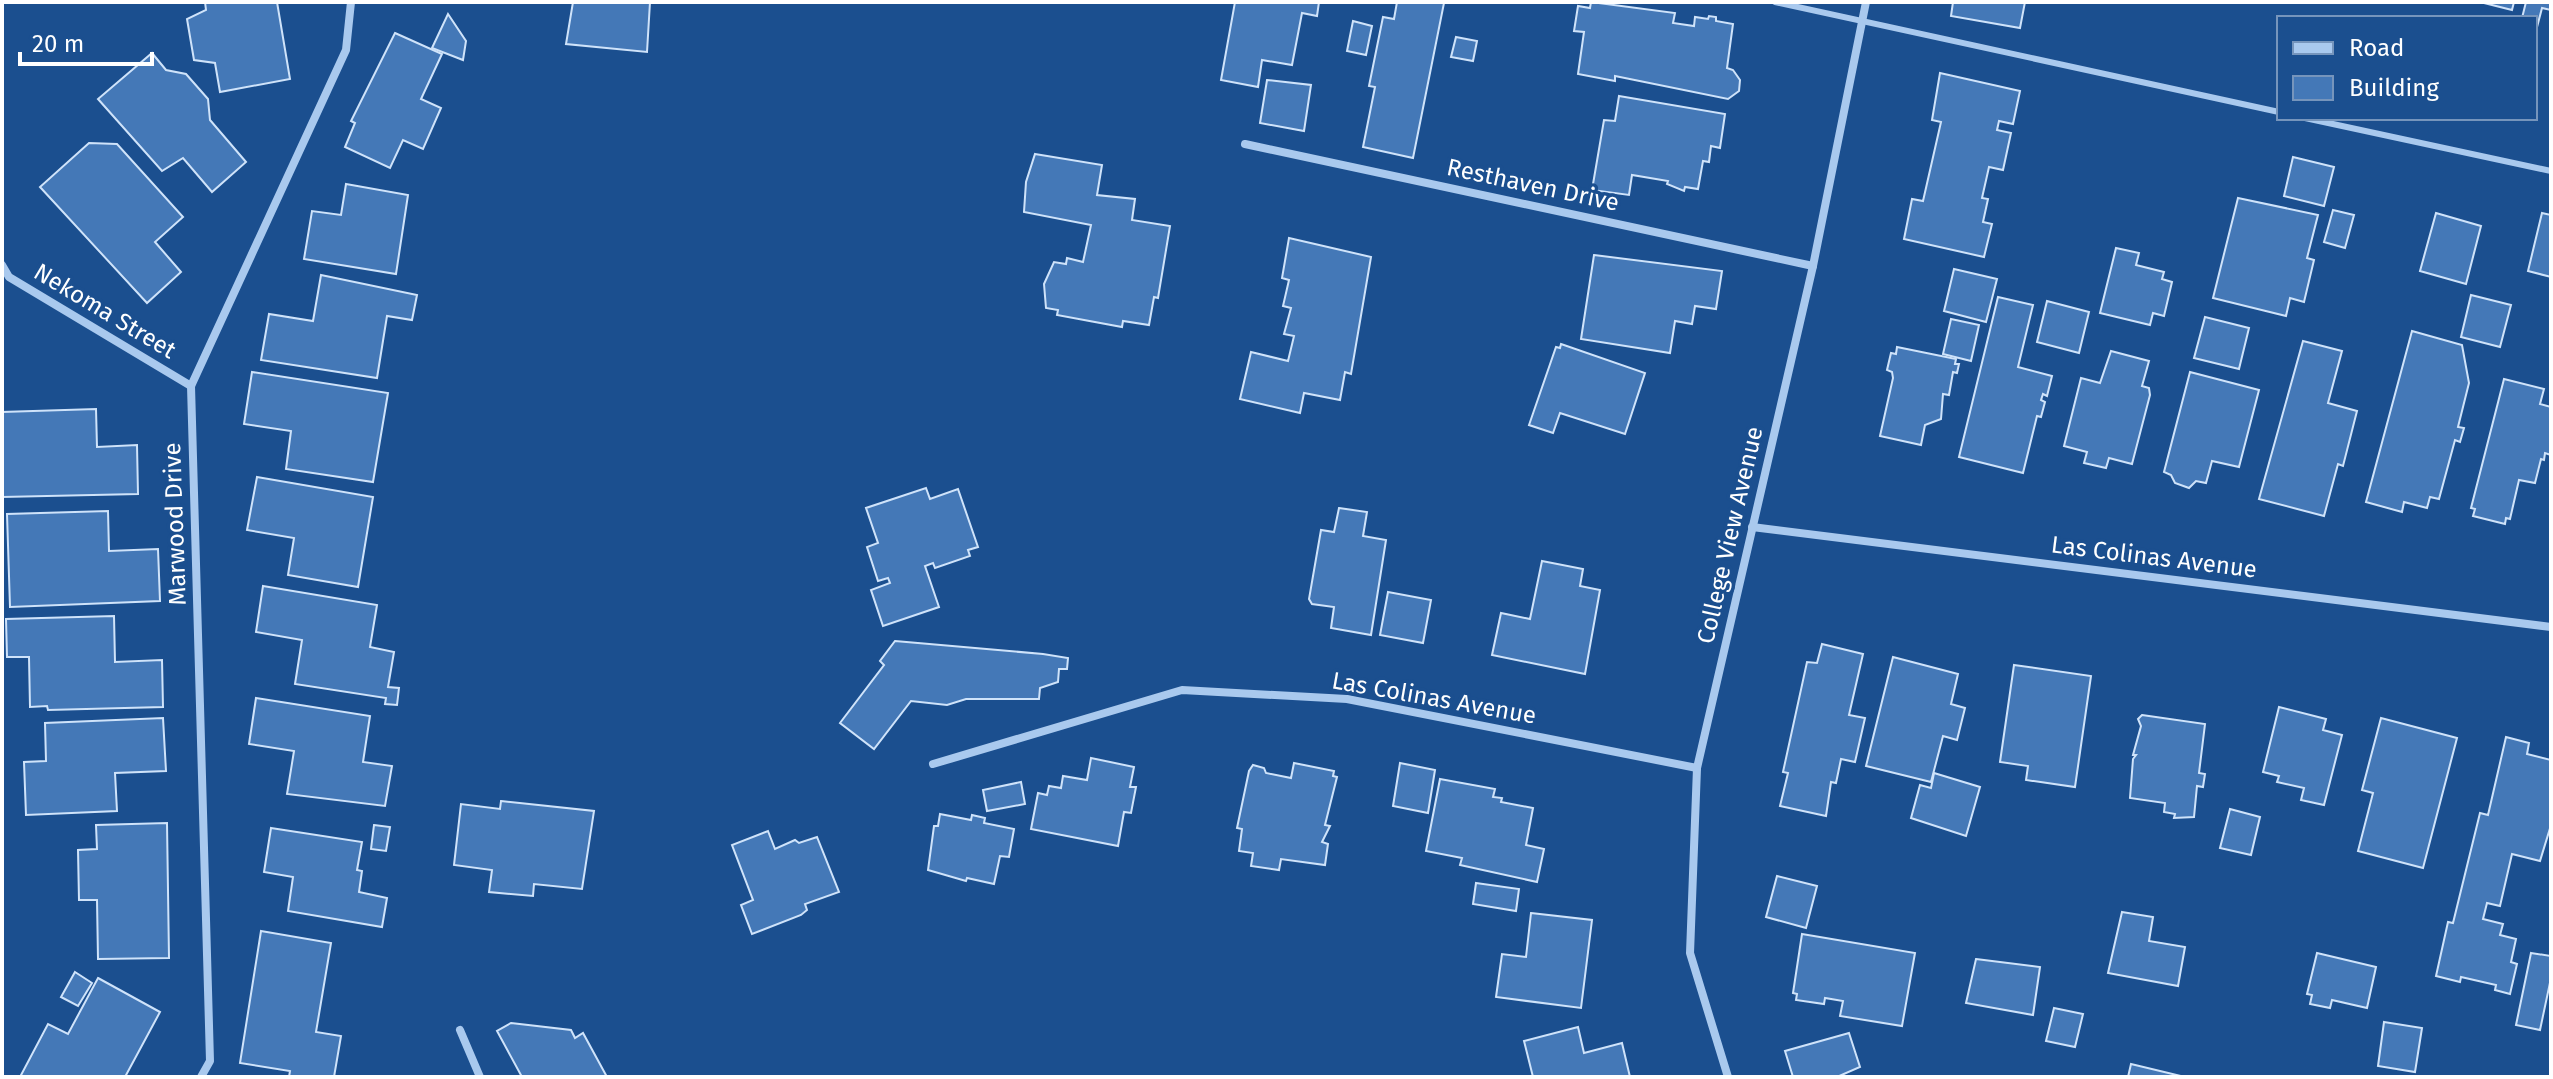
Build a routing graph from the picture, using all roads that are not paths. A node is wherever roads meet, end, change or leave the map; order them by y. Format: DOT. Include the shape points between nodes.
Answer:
graph roads {
  1 [pos="351,2"];
  2 [pos="1775,2"];
  3 [pos="1866,2"];
  4 [pos="1862,22"];
  5 [pos="2277,112"];
  6 [pos="2314,120"];
  7 [pos="1245,144"];
  8 [pos="2551,171"];
  9 [pos="2,265"];
  10 [pos="1813,266"];
  11 [pos="191,386"];
  12 [pos="1752,527"];
  13 [pos="2551,627"];
  14 [pos="933,764"];
  15 [pos="1697,768"];
  16 [pos="460,1030"];
  17 [pos="201,1077"];
  18 [pos="480,1077"];
  19 [pos="1728,1077"];
  1 -- 11 [label="street, Marwood Drive" via="346,50"];
  2 -- 4 [label="lane"];
  3 -- 4 [label="street, College View Avenue"];
  4 -- 5 [label="lane"];
  4 -- 10 [label="street, College View Avenue"];
  6 -- 8 [label="lane"];
  7 -- 10 [label="street, Resthaven Drive"];
  9 -- 11 [label="street, Nekoma Street" via="9,277"];
  10 -- 12 [label="street, College View Avenue"];
  11 -- 17 [label="street, Marwood Drive" via="210,1061"];
  12 -- 13 [label="street, Las Colinas Avenue"];
  12 -- 15 [label="street, College View Avenue"];
  14 -- 15 [label="street, Las Colinas Avenue" via="1182,690 1347,699"];
  15 -- 19 [label="street, College View Avenue" via="1690,953"];
  16 -- 18 [label="street"];
}
